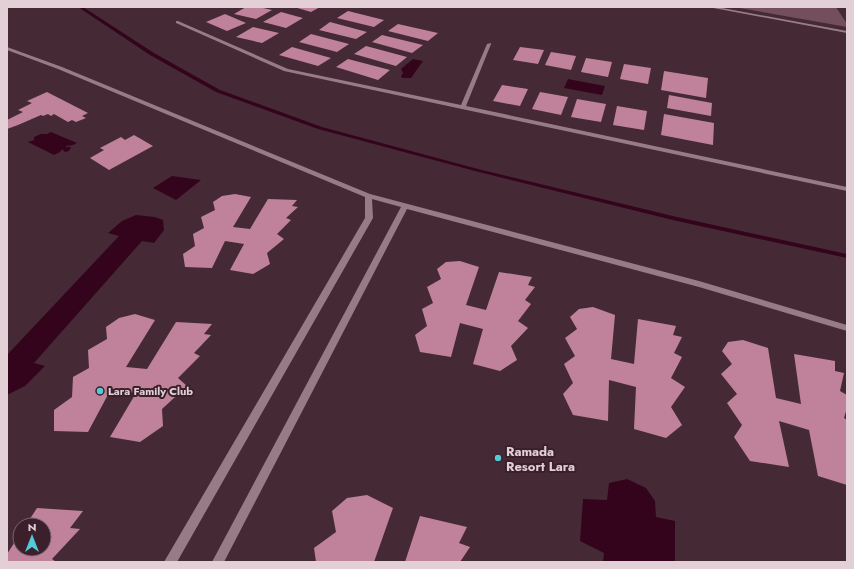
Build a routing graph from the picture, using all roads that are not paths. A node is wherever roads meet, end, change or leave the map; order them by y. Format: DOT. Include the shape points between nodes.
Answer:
graph roads {
  1 [pos="710,7"];
  2 [pos="178,22"];
  3 [pos="847,32"];
  4 [pos="489,44"];
  5 [pos="7,48"];
  6 [pos="463,106"];
  7 [pos="847,189"];
  8 [pos="368,196"];
  9 [pos="405,206"];
  10 [pos="847,328"];
  11 [pos="170,562"];
  12 [pos="218,562"];
  1 -- 3 [label="street"];
  2 -- 6 [label="street" via="286,70"];
  4 -- 6 [label="street"];
  5 -- 8 [label="street"];
  6 -- 7 [label="street"];
  8 -- 9 [label="street"];
  8 -- 11 [label="street" via="370,218"];
  9 -- 10 [label="street" via="698,284"];
  9 -- 12 [label="street"];
}
